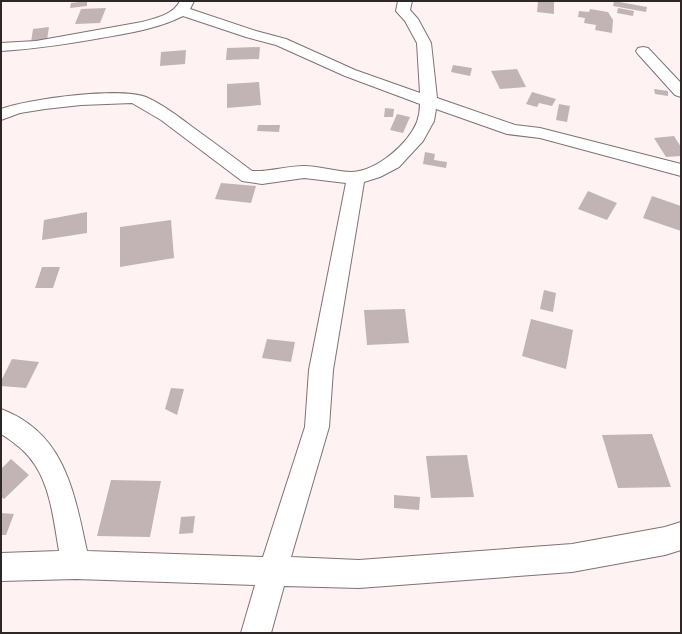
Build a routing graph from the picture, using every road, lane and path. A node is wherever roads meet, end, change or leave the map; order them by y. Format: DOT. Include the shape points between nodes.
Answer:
graph roads {
  1 [pos="405,1"];
  2 [pos="185,6"];
  3 [pos="1,47"];
  4 [pos="643,51"];
  5 [pos="681,92"];
  6 [pos="429,100"];
  7 [pos="1,115"];
  8 [pos="681,170"];
  9 [pos="353,178"];
  10 [pos="1,420"];
  11 [pos="681,536"];
  12 [pos="76,565"];
  13 [pos="1,567"];
  14 [pos="272,572"];
  15 [pos="256,633"];
  1 -- 6 [label="street" via="403,11 411,19 424,43"];
  2 -- 3 [label="street" via="164,20 144,26 36,45"];
  2 -- 6 [label="street" via="250,34 280,42 350,73"];
  4 -- 5 [label="street"];
  6 -- 8 [label="street" via="513,130 540,133"];
  6 -- 9 [label="street" via="426,121 414,141 393,163 374,173"];
  7 -- 9 [label="street" via="16,109 45,104 133,98 167,116 248,177 262,178 304,172"];
  9 -- 14 [label="street" via="355,182 349,220 321,370 317,427"];
  10 -- 12 [label="street" via="29,440 44,456 55,477"];
  11 -- 14 [label="street" via="572,558 359,574"];
  12 -- 13 [label="street"];
  12 -- 14 [label="street"];
  14 -- 15 [label="street"];
}
